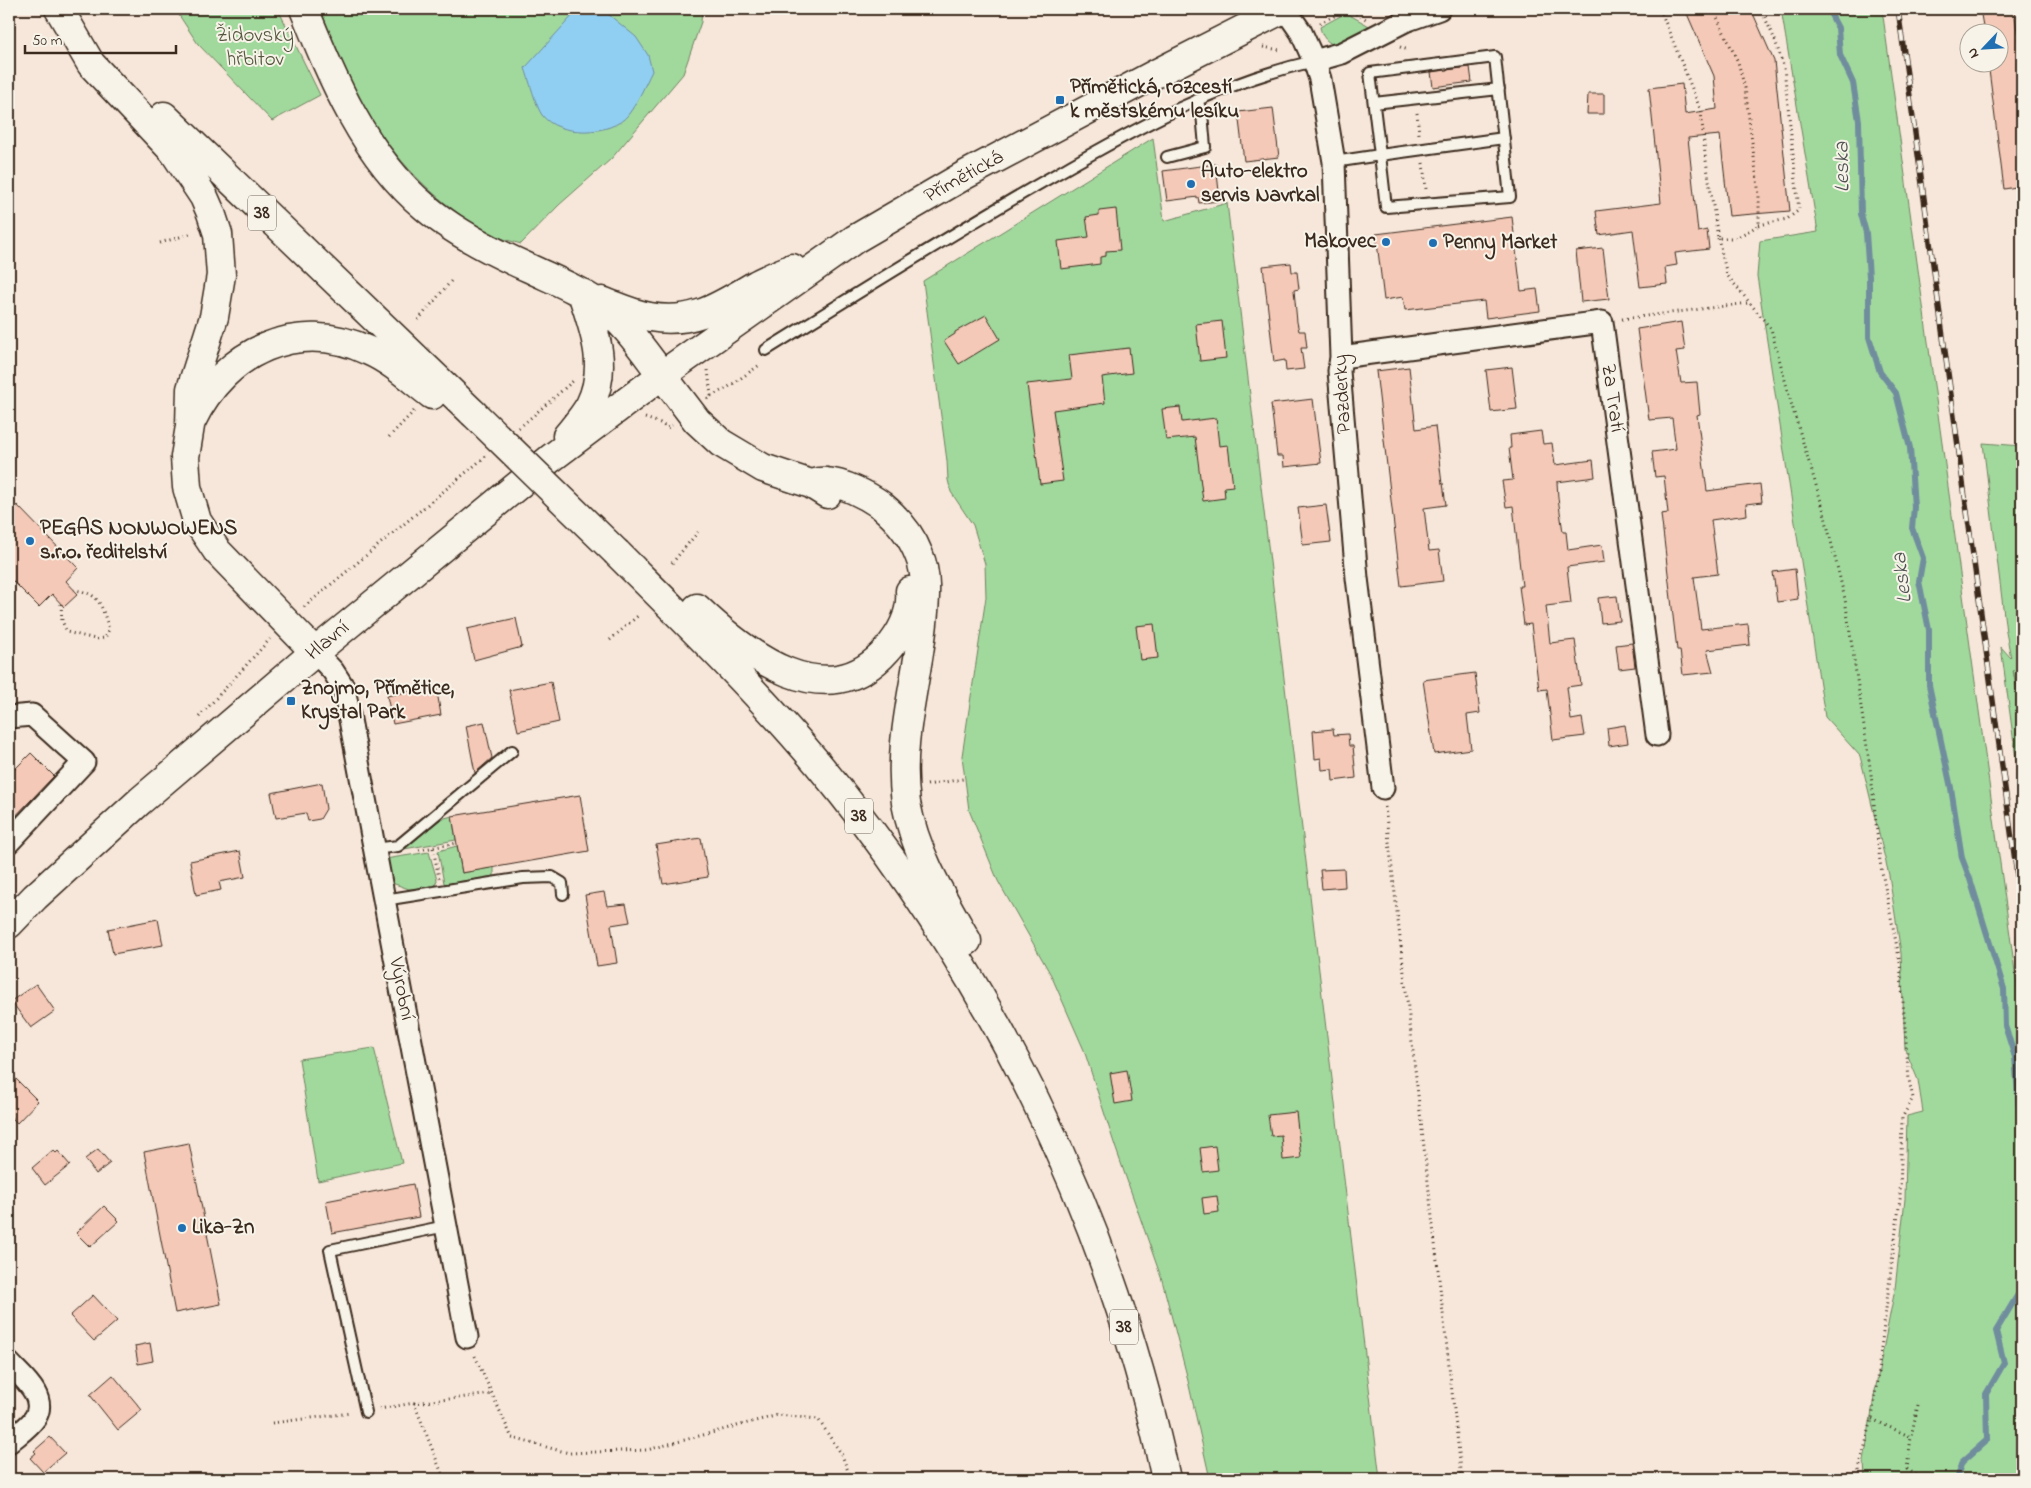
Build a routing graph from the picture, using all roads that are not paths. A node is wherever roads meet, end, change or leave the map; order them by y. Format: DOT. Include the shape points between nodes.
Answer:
graph roads {
  1 [pos="60,9"];
  2 [pos="304,9"];
  3 [pos="1284,9"];
  4 [pos="1439,9"];
  5 [pos="1408,15"];
  6 [pos="1314,61"];
  7 [pos="1499,89"];
  8 [pos="1197,100"];
  9 [pos="1374,103"];
  10 [pos="1504,138"];
  11 [pos="1380,154"];
  12 [pos="1167,157"];
  13 [pos="1334,162"];
  14 [pos="855,239"];
  15 [pos="582,293"];
  16 [pos="766,350"];
  17 [pos="1341,357"];
  18 [pos="662,375"];
  19 [pos="471,412"];
  20 [pos="190,426"];
  21 [pos="550,460"];
  22 [pos="810,484"];
  23 [pos="618,554"];
  24 [pos="315,652"];
  25 [pos="9,717"];
  26 [pos="1657,735"];
  27 [pos="512,752"];
  28 [pos="1383,788"];
  29 [pos="9,842"];
  30 [pos="374,849"];
  31 [pos="563,894"];
  32 [pos="384,900"];
  33 [pos="9,924"];
  34 [pos="1044,1118"];
  35 [pos="446,1226"];
  36 [pos="466,1337"];
  37 [pos="9,1363"];
  38 [pos="366,1412"];
  39 [pos="9,1442"];
  40 [pos="1166,1479"];
  1 -- 19 [label="main road, 38" via="261,211"];
  1 -- 20 [label="main road" via="91,64 174,152 204,196 218,234 222,275 214,317 191,390"];
  2 -- 15 [label="main road" via="358,127 389,170 425,207 482,247"];
  3 -- 6 [label="street, Pazderky"];
  3 -- 14 [label="main road, Přímětická" via="965,175"];
  4 -- 5 [label="street"];
  5 -- 6 [label="street" via="1342,53"];
  6 -- 8 [label="lane" via="1231,85"];
  6 -- 13 [label="street, Pazderky"];
  7 -- 9 [label="lane"];
  7 -- 9 [label="lane" via="1495,57 1370,73"];
  7 -- 10 [label="lane"];
  8 -- 12 [label="lane" via="1202,114 1205,147"];
  8 -- 16 [label="lane" via="1032,188"];
  9 -- 11 [label="lane"];
  10 -- 11 [label="lane"];
  10 -- 11 [label="lane" via="1510,197 1386,207"];
  11 -- 13 [label="lane"];
  13 -- 17 [label="street, Pazderky"];
  14 -- 15 [label="main road" via="696,316 680,318 635,314"];
  14 -- 18 [label="main road, Přímětická"];
  15 -- 18 [label="main road" via="628,332"];
  15 -- 21 [label="main road" via="597,342 599,381 589,407"];
  17 -- 26 [label="street, Za Tratí" via="1602,322"];
  17 -- 28 [label="street, Pazderky" via="1339,371 1358,578"];
  18 -- 21 [label="main road, Hlavní"];
  18 -- 22 [label="main road" via="697,421 721,443 763,468"];
  19 -- 20 [label="main road" via="436,398 370,351 346,342 306,337 269,346 235,365 208,393"];
  19 -- 23 [label="main road, 38, bridge"];
  20 -- 24 [label="main road" via="185,472 197,521 216,551"];
  21 -- 24 [label="main road, Hlavní"];
  22 -- 23 [label="main road" via="874,517 890,533 908,567 910,596 905,622 898,636 875,662 848,676 805,679 769,664 721,630 646,558"];
  22 -- 34 [label="main road" via="826,482 846,487 875,501 900,522 920,557 926,587 904,750 906,803 930,875 1020,1035"];
  23 -- 34 [label="main road, 38" via="684,618 784,725 891,857 967,973"];
  24 -- 30 [label="street, Výrobní" via="344,688"];
  24 -- 33 [label="main road, Hlavní" via="140,801"];
  25 -- 29 [label="street" via="32,715 84,762"];
  27 -- 30 [label="lane" via="398,846"];
  30 -- 32 [label="street, Výrobní"];
  31 -- 32 [label="lane" via="562,883 552,877 523,878"];
  32 -- 35 [label="street, Výrobní"];
  34 -- 40 [label="main road, 38" via="1082,1204 1109,1280 1152,1413"];
  35 -- 36 [label="street, Výrobní"];
  35 -- 38 [label="lane" via="330,1250"];
  37 -- 39 [label="street" via="31,1386 39,1400 34,1419"];
}
